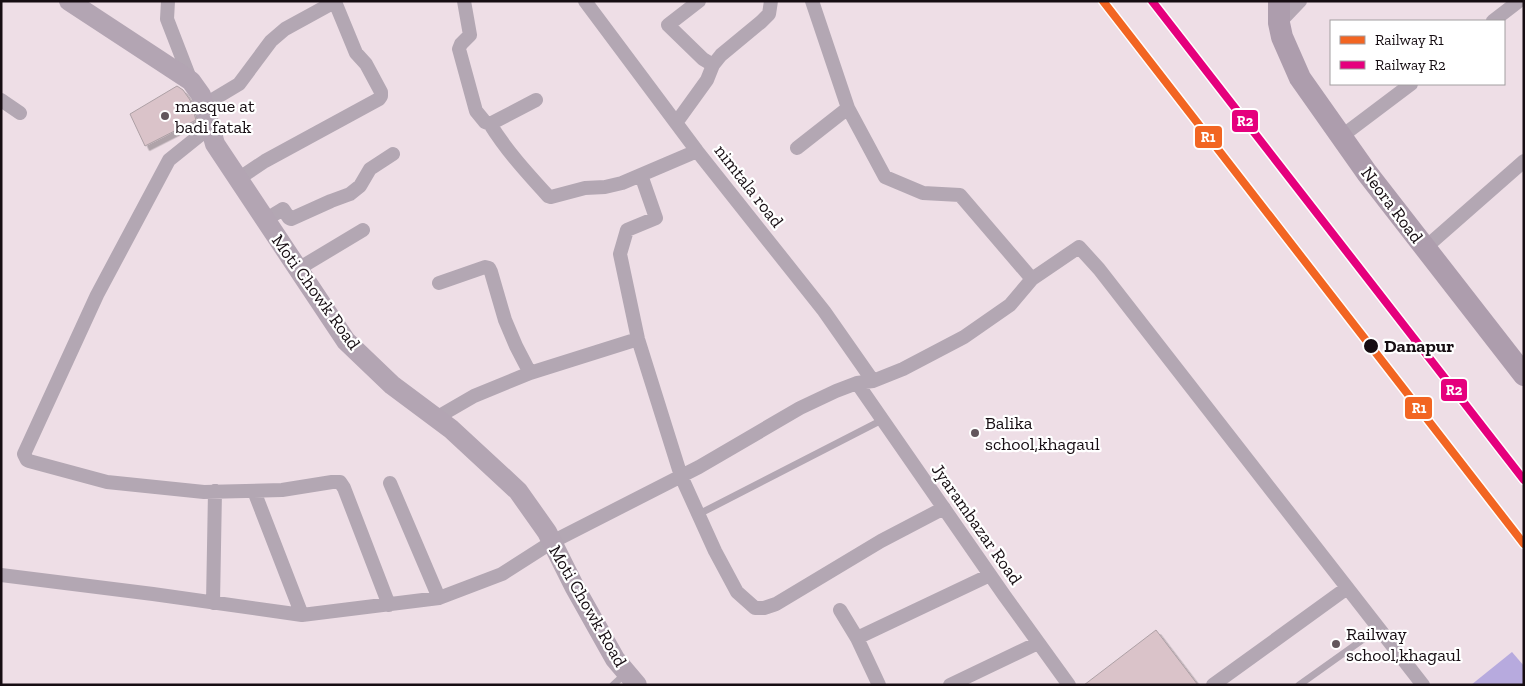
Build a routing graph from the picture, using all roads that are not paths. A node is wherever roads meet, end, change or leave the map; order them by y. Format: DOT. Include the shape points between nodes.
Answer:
graph roads {
  1 [pos="168,1"];
  2 [pos="464,1"];
  3 [pos="585,1"];
  4 [pos="698,1"];
  5 [pos="771,1"];
  6 [pos="812,1"];
  7 [pos="1300,1"];
  8 [pos="1519,1"];
  9 [pos="336,2"];
  10 [pos="76,3"];
  11 [pos="1279,12"];
  12 [pos="1494,20"];
  13 [pos="714,65"];
  14 [pos="191,80"];
  15 [pos="1410,85"];
  16 [pos="1,100"];
  17 [pos="536,100"];
  18 [pos="204,106"];
  19 [pos="848,108"];
  20 [pos="20,113"];
  21 [pos="676,123"];
  22 [pos="490,124"];
  23 [pos="210,127"];
  24 [pos="1342,136"];
  25 [pos="797,148"];
  26 [pos="697,151"];
  27 [pos="393,154"];
  28 [pos="1524,161"];
  29 [pos="641,175"];
  30 [pos="238,179"];
  31 [pos="265,220"];
  32 [pos="363,230"];
  33 [pos="1425,248"];
  34 [pos="298,269"];
  35 [pos="1032,280"];
  36 [pos="439,283"];
  37 [pos="638,339"];
  38 [pos="530,374"];
  39 [pos="1524,375"];
  40 [pos="873,381"];
  41 [pos="857,383"];
  42 [pos="436,418"];
  43 [pos="882,420"];
  44 [pos="681,476"];
  45 [pos="390,483"];
  46 [pos="215,492"];
  47 [pos="254,492"];
  48 [pos="944,508"];
  49 [pos="699,514"];
  50 [pos="552,542"];
  51 [pos="1,575"];
  52 [pos="990,575"];
  53 [pos="1347,588"];
  54 [pos="439,598"];
  55 [pos="213,603"];
  56 [pos="389,605"];
  57 [pos="840,610"];
  58 [pos="302,615"];
  59 [pos="1379,628"];
  60 [pos="857,638"];
  61 [pos="1038,642"];
  62 [pos="626,681"];
  63 [pos="879,685"];
  64 [pos="950,685"];
  65 [pos="1069,685"];
  66 [pos="1213,685"];
  67 [pos="1299,685"];
  68 [pos="1423,685"];
  1 -- 14 [label="street" via="167,19"];
  2 -- 22 [label="street" via="470,34 459,49 476,111 484,122"];
  3 -- 21 [label="street, nimtala road"];
  4 -- 13 [label="street" via="668,26 703,59"];
  5 -- 13 [label="street" via="769,14 721,55"];
  6 -- 19 [label="street"];
  7 -- 11 [label="street"];
  8 -- 12 [label="street"];
  9 -- 18 [label="street" via="285,29 271,41 239,84"];
  9 -- 30 [label="street" via="356,53 366,64 381,96"];
  10 -- 14 [label="street, Moti Chowk Road"];
  11 -- 24 [label="main road, Neora Road" via="1282,37 1300,78"];
  13 -- 21 [label="street"];
  14 -- 18 [label="street, Moti Chowk Road"];
  15 -- 24 [label="street"];
  16 -- 20 [label="street"];
  17 -- 22 [label="street"];
  18 -- 23 [label="street, Moti Chowk Road"];
  19 -- 25 [label="street"];
  19 -- 35 [label="street" via="885,177 923,193 960,195"];
  21 -- 26 [label="street, nimtala road"];
  22 -- 29 [label="street" via="516,161 548,196 606,187"];
  23 -- 30 [label="street, Moti Chowk Road" via="215,144"];
  23 -- 46 [label="street" via="169,160 97,295 24,454 26,460 107,482"];
  24 -- 33 [label="main road, Neora Road"];
  26 -- 29 [label="street"];
  26 -- 40 [label="street, nimtala road" via="824,311"];
  27 -- 31 [label="street" via="370,169 360,186 350,194 291,219 283,209"];
  28 -- 33 [label="street"];
  29 -- 37 [label="street" via="656,218 627,230 620,254"];
  30 -- 31 [label="street, Moti Chowk Road"];
  31 -- 34 [label="street, Moti Chowk Road"];
  32 -- 34 [label="street"];
  33 -- 39 [label="main road, Neora Road"];
  34 -- 42 [label="street, Moti Chowk Road" via="346,341 392,386"];
  35 -- 40 [label="street" via="1010,305 964,337"];
  35 -- 53 [label="street" via="1078,247"];
  36 -- 38 [label="street" via="489,268 505,320"];
  37 -- 38 [label="street"];
  37 -- 44 [label="street"];
  38 -- 42 [label="street" via="474,396"];
  40 -- 41 [label="street"];
  41 -- 43 [label="street, Jyarambazar Road"];
  41 -- 44 [label="street" via="800,408"];
  42 -- 50 [label="street, Moti Chowk Road" via="518,491"];
  43 -- 48 [label="street, Jyarambazar Road"];
  43 -- 49 [label="lane"];
  44 -- 49 [label="street"];
  44 -- 50 [label="street"];
  45 -- 54 [label="street"];
  46 -- 47 [label="street"];
  46 -- 55 [label="street"];
  47 -- 56 [label="street" via="340,482"];
  47 -- 58 [label="street"];
  48 -- 49 [label="street" via="881,541 798,592 764,608 755,608 737,592"];
  48 -- 52 [label="street, Jyarambazar Road"];
  50 -- 54 [label="street" via="502,574"];
  50 -- 62 [label="street, Moti Chowk Road"];
  51 -- 55 [label="street"];
  52 -- 60 [label="street"];
  52 -- 61 [label="street, Jyarambazar Road"];
  53 -- 59 [label="street"];
  53 -- 66 [label="street"];
  54 -- 56 [label="street"];
  55 -- 58 [label="street"];
  56 -- 58 [label="street"];
  57 -- 60 [label="street"];
  59 -- 67 [label="lane"];
  59 -- 68 [label="street"];
  60 -- 63 [label="street"];
  61 -- 64 [label="street"];
  61 -- 65 [label="street, Jyarambazar Road"];
}
